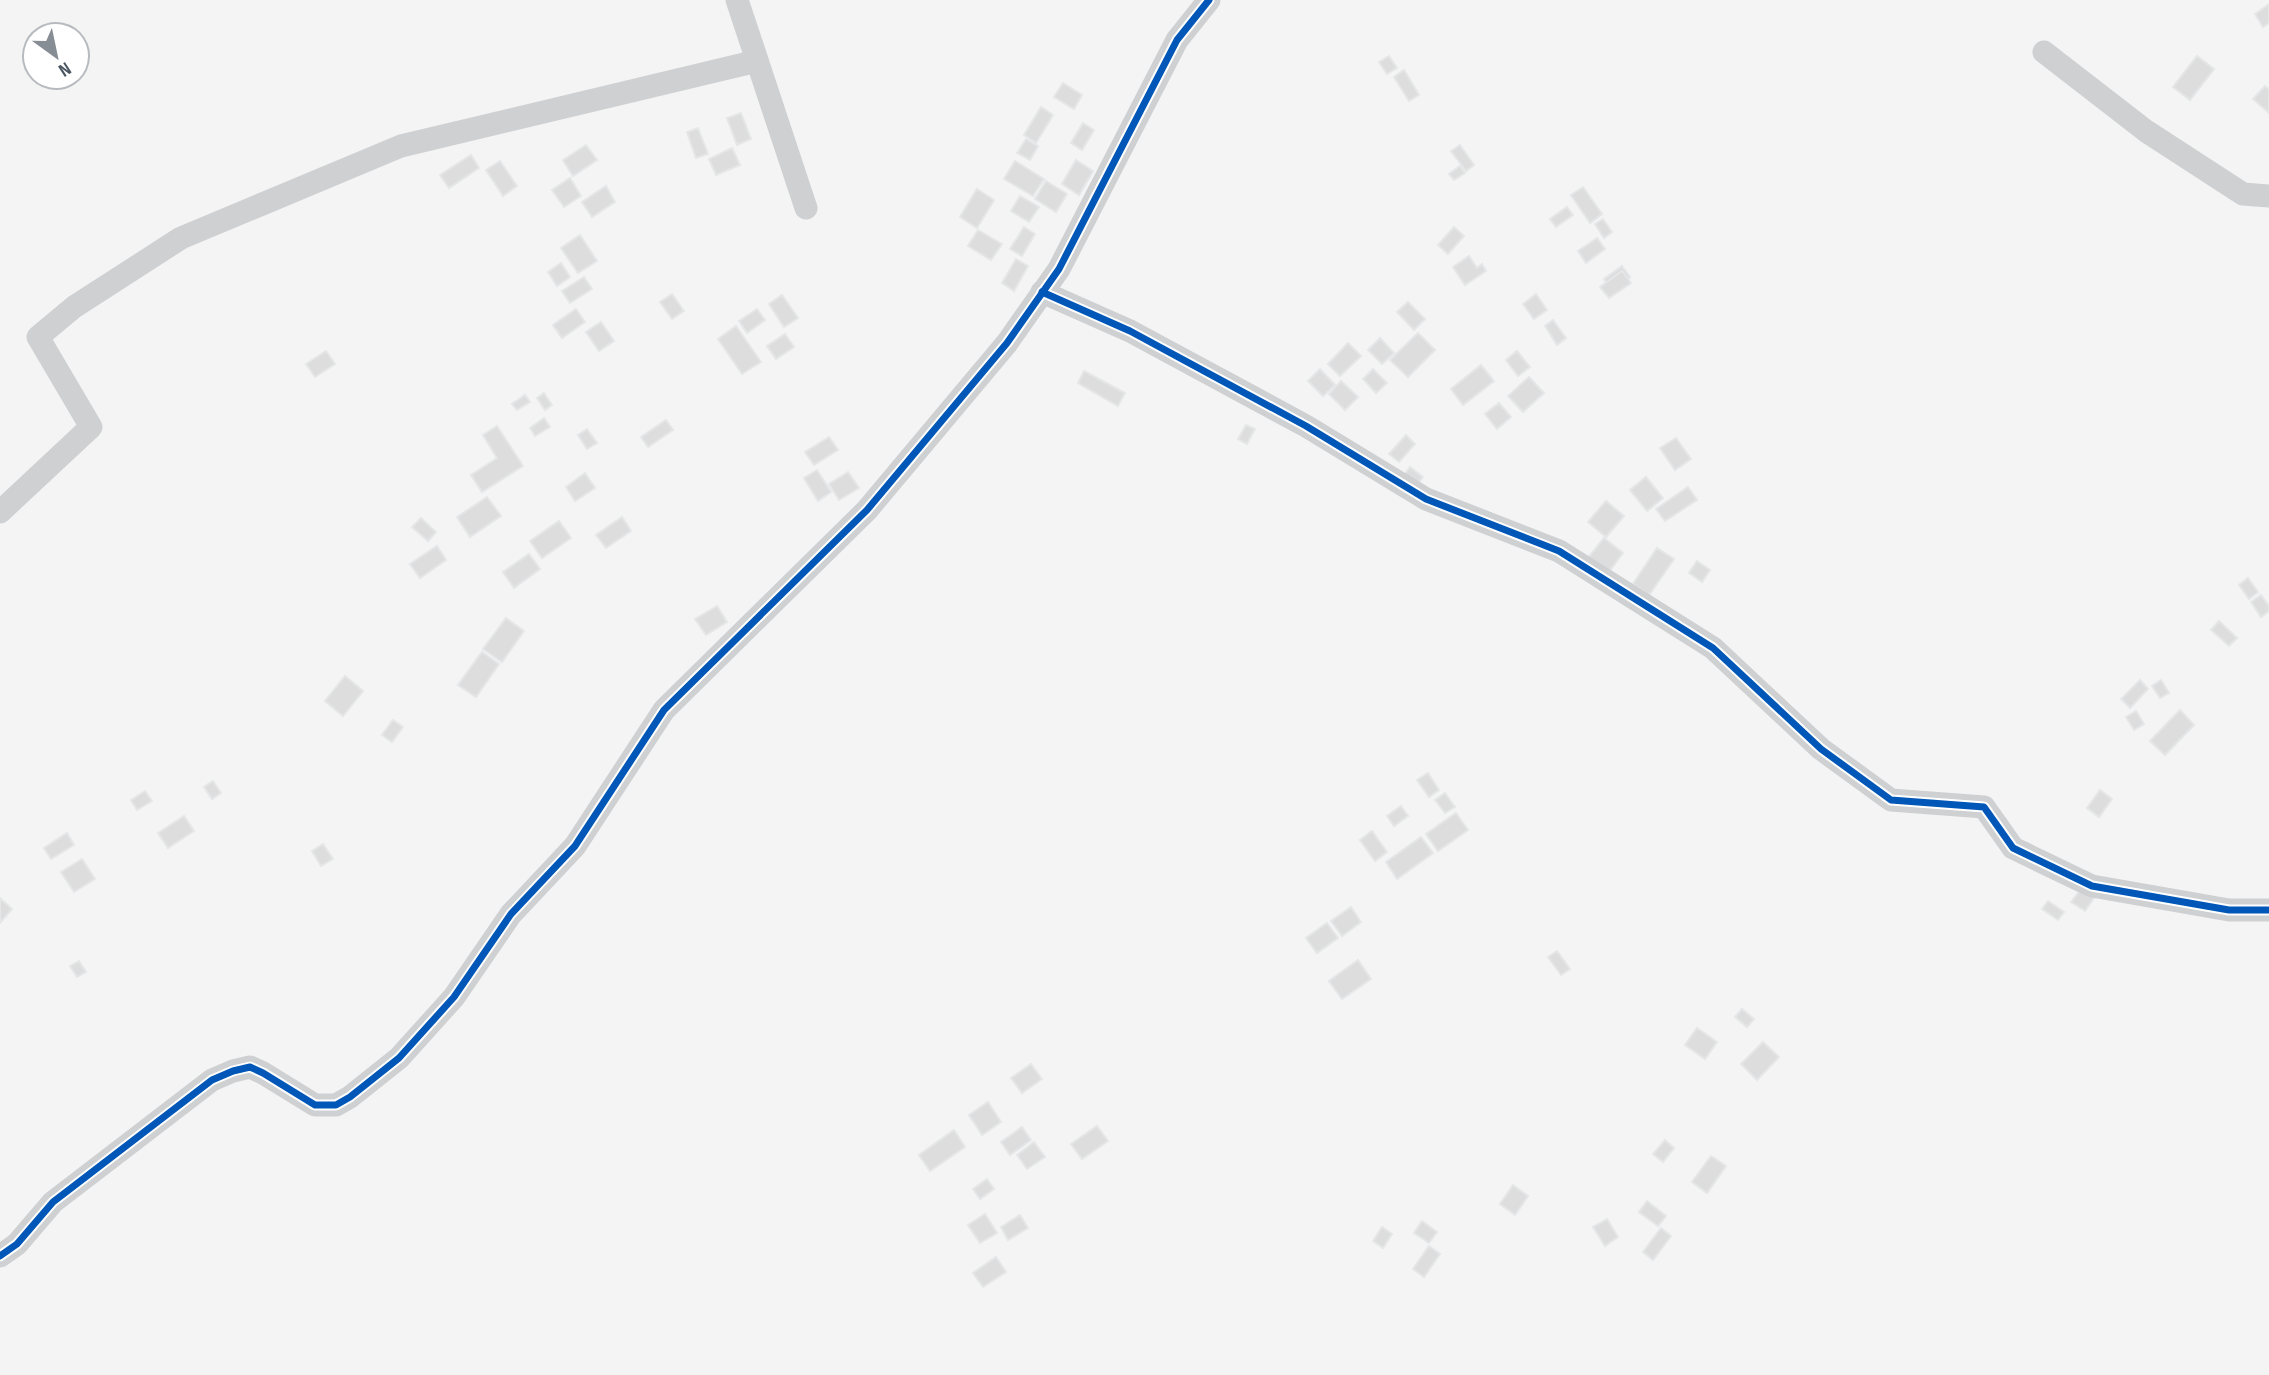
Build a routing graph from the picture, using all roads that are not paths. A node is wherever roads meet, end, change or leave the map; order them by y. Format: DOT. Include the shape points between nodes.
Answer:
graph roads {
  1 [pos="737,0"];
  2 [pos="1209,0"];
  3 [pos="2044,52"];
  4 [pos="757,61"];
  5 [pos="2269,196"];
  6 [pos="806,208"];
  7 [pos="1042,292"];
  8 [pos="0,512"];
  9 [pos="2269,910"];
  10 [pos="0,1256"];
  1 -- 4 [label="street"];
  2 -- 7 [label="street" via="1177,40 1065,257"];
  3 -- 5 [label="street" via="2146,131 2243,194"];
  4 -- 6 [label="street"];
  4 -- 8 [label="street" via="401,146 181,238 74,307 38,337 91,427"];
  7 -- 9 [label="street" via="1130,331 1306,426 1426,499 1559,551 1713,648 1821,748 1891,800 1984,807 2013,848 2092,886 2229,910"];
  7 -- 10 [label="street" via="1007,343 867,510 664,710 575,846 512,914 454,997 399,1058 336,1105 315,1105 250,1067 212,1080 53,1202 17,1244"];
}
